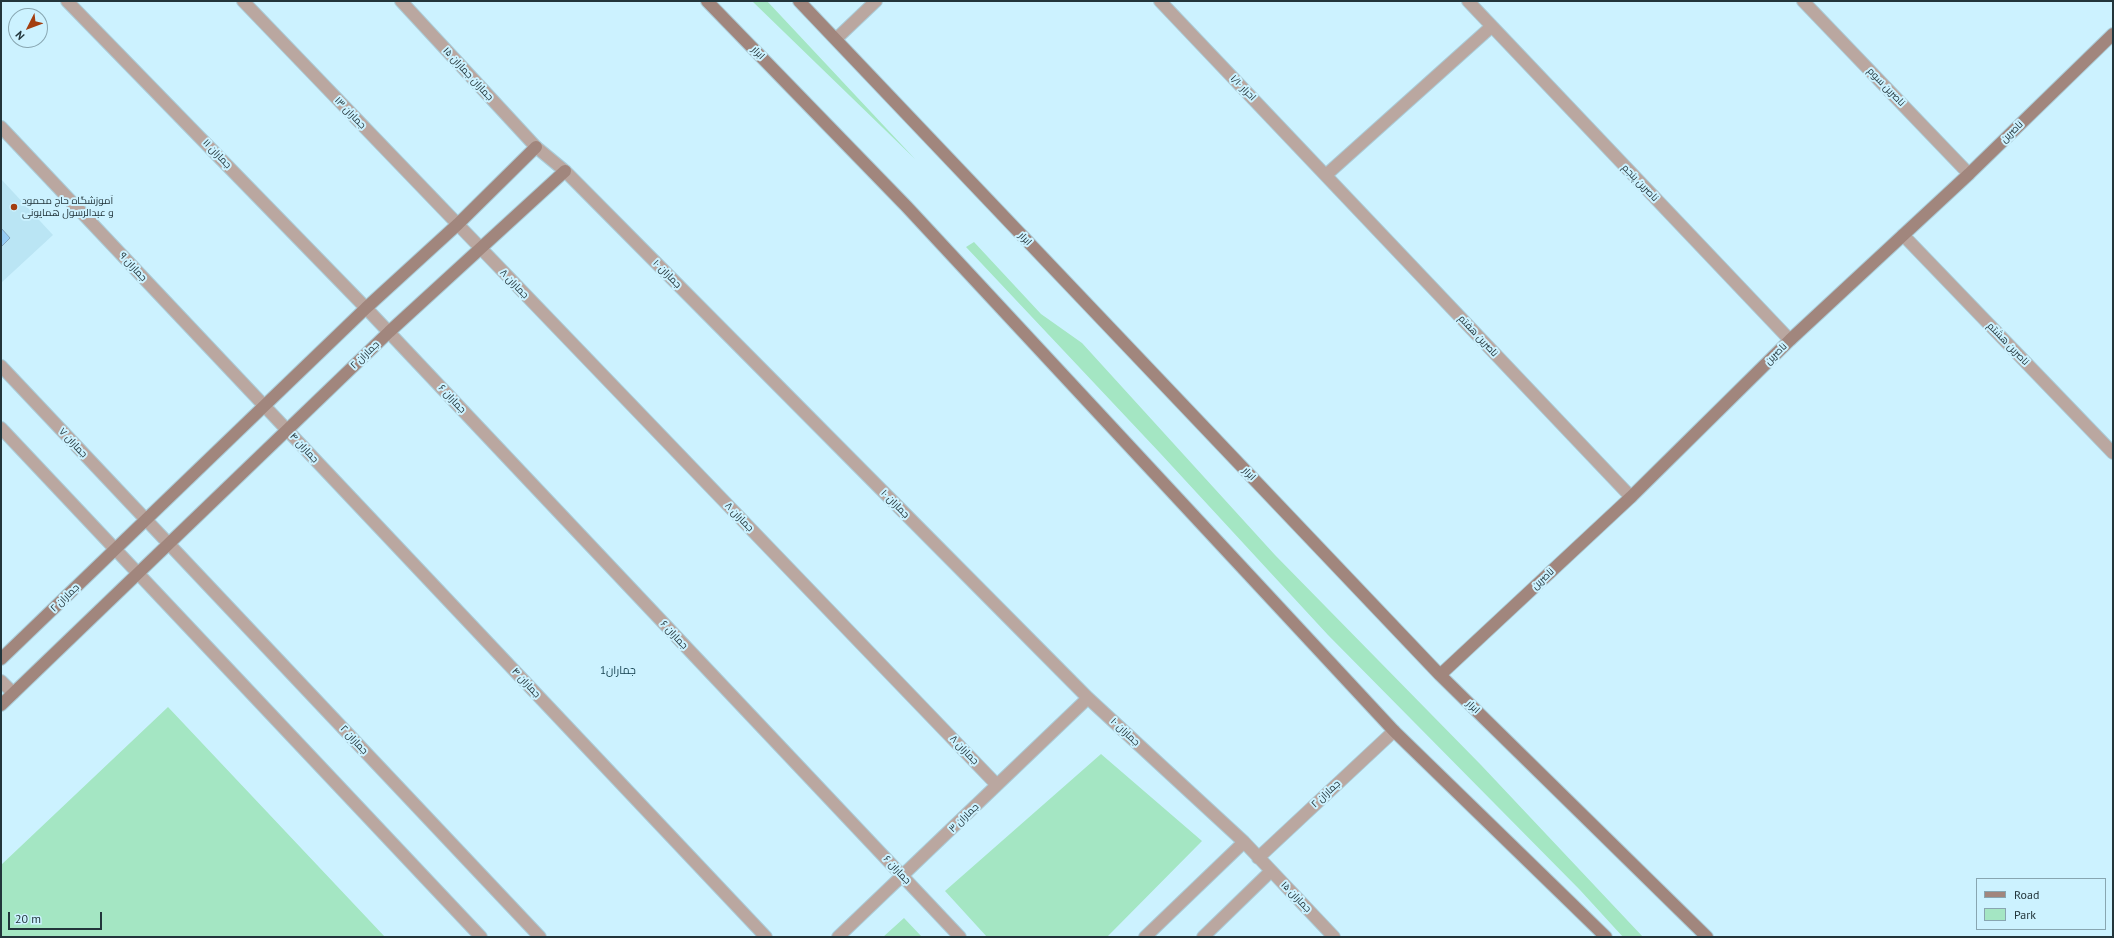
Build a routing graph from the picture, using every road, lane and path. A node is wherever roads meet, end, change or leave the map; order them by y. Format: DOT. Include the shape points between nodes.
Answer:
graph roads {
  1 [pos="68,1"];
  2 [pos="243,1"];
  3 [pos="401,1"];
  4 [pos="708,1"];
  5 [pos="799,1"];
  6 [pos="876,1"];
  7 [pos="1160,1"];
  8 [pos="1468,1"];
  9 [pos="1803,1"];
  10 [pos="1491,26"];
  11 [pos="2113,34"];
  12 [pos="836,39"];
  13 [pos="1,127"];
  14 [pos="536,147"];
  15 [pos="565,171"];
  16 [pos="1969,174"];
  17 [pos="1326,175"];
  18 [pos="458,224"];
  19 [pos="1903,234"];
  20 [pos="480,248"];
  21 [pos="366,308"];
  22 [pos="389,332"];
  23 [pos="1790,340"];
  24 [pos="1,366"];
  25 [pos="264,406"];
  26 [pos="1,428"];
  27 [pos="287,430"];
  28 [pos="2113,453"];
  29 [pos="1630,497"];
  30 [pos="146,520"];
  31 [pos="169,544"];
  32 [pos="115,549"];
  33 [pos="138,573"];
  34 [pos="1,659"];
  35 [pos="1440,675"];
  36 [pos="1,681"];
  37 [pos="13,693"];
  38 [pos="1088,698"];
  39 [pos="1,705"];
  40 [pos="1394,731"];
  41 [pos="997,785"];
  42 [pos="1244,842"];
  43 [pos="1258,858"];
  44 [pos="1271,871"];
  45 [pos="902,876"];
  46 [pos="481,937"];
  47 [pos="540,937"];
  48 [pos="766,937"];
  49 [pos="838,937"];
  50 [pos="960,937"];
  51 [pos="1145,937"];
  52 [pos="1203,937"];
  53 [pos="1334,937"];
  54 [pos="1606,937"];
  55 [pos="1707,937"];
  1 -- 21 [label="street, جماران ۱۱"];
  2 -- 18 [label="street, جماران ۱۳"];
  3 -- 14 [label="street, جماران جماران ۱۵"];
  4 -- 40 [label="street, ابرار" via="907,207"];
  5 -- 12 [label="street, ابرار"];
  6 -- 12 [label="street"];
  7 -- 17 [label="street, ۱/۱۰ احرار"];
  8 -- 10 [label="street, ناصرین پنجم"];
  9 -- 16 [label="street, ناصرین سوم"];
  10 -- 17 [label="street"];
  10 -- 23 [label="street, ناصرین پنجم"];
  11 -- 16 [label="street, ناصرین"];
  12 -- 35 [label="street, ابرار"];
  13 -- 25 [label="street, جماران ۹"];
  14 -- 15 [label="street, جماران ۱۰"];
  14 -- 18 [label="street, جماران ۲"];
  15 -- 20 [label="street, جماران ۲"];
  15 -- 38 [label="street, جماران ۱۰"];
  16 -- 19 [label="street, ناصرین"];
  17 -- 29 [label="street, ناصرین هفتم"];
  18 -- 20 [label="street, جماران ۱۳"];
  18 -- 21 [label="street, جماران ۲"];
  19 -- 23 [label="street, ناصرین"];
  19 -- 28 [label="street, ناصرین هشتم"];
  20 -- 22 [label="street, جماران ۲"];
  20 -- 41 [label="street, جماران ۸"];
  21 -- 22 [label="street, جماران ۱۱"];
  21 -- 25 [label="street, جماران ۲"];
  22 -- 27 [label="street, جماران ۲"];
  22 -- 45 [label="street, جماران ۶"];
  23 -- 29 [label="street, ناصرین"];
  24 -- 30 [label="street, جماران ۷"];
  25 -- 27 [label="street, جماران ۹"];
  25 -- 30 [label="street, جماران ۲"];
  26 -- 32 [label="street"];
  27 -- 31 [label="street, جماران ۲"];
  27 -- 48 [label="street, جماران ۴"];
  29 -- 35 [label="street, ناصرین"];
  30 -- 31 [label="street, جماران ۲"];
  30 -- 32 [label="street, جماران ۲"];
  31 -- 33 [label="street, جماران ۲"];
  31 -- 47 [label="street, جماران ۲"];
  32 -- 33 [label="street"];
  32 -- 34 [label="street, جماران ۲"];
  33 -- 37 [label="street, جماران ۲"];
  33 -- 46 [label="street"];
  35 -- 55 [label="street, ابرار"];
  36 -- 37 [label="street"];
  37 -- 39 [label="street, جماران ۲"];
  38 -- 41 [label="street, جماران ۳"];
  38 -- 42 [label="street, جماران ۱۰"];
  40 -- 43 [label="street, جماران ۲"];
  40 -- 54 [label="street, ابرار"];
  41 -- 45 [label="street, جماران ۳"];
  42 -- 43 [label="street, جماران ۱۰"];
  42 -- 51 [label="street"];
  43 -- 44 [label="street, جماران ۱۵"];
  44 -- 52 [label="street"];
  44 -- 53 [label="street, جماران ۱۵"];
  45 -- 49 [label="street, جماران ۳"];
  45 -- 50 [label="street, جماران ۶"];
}
